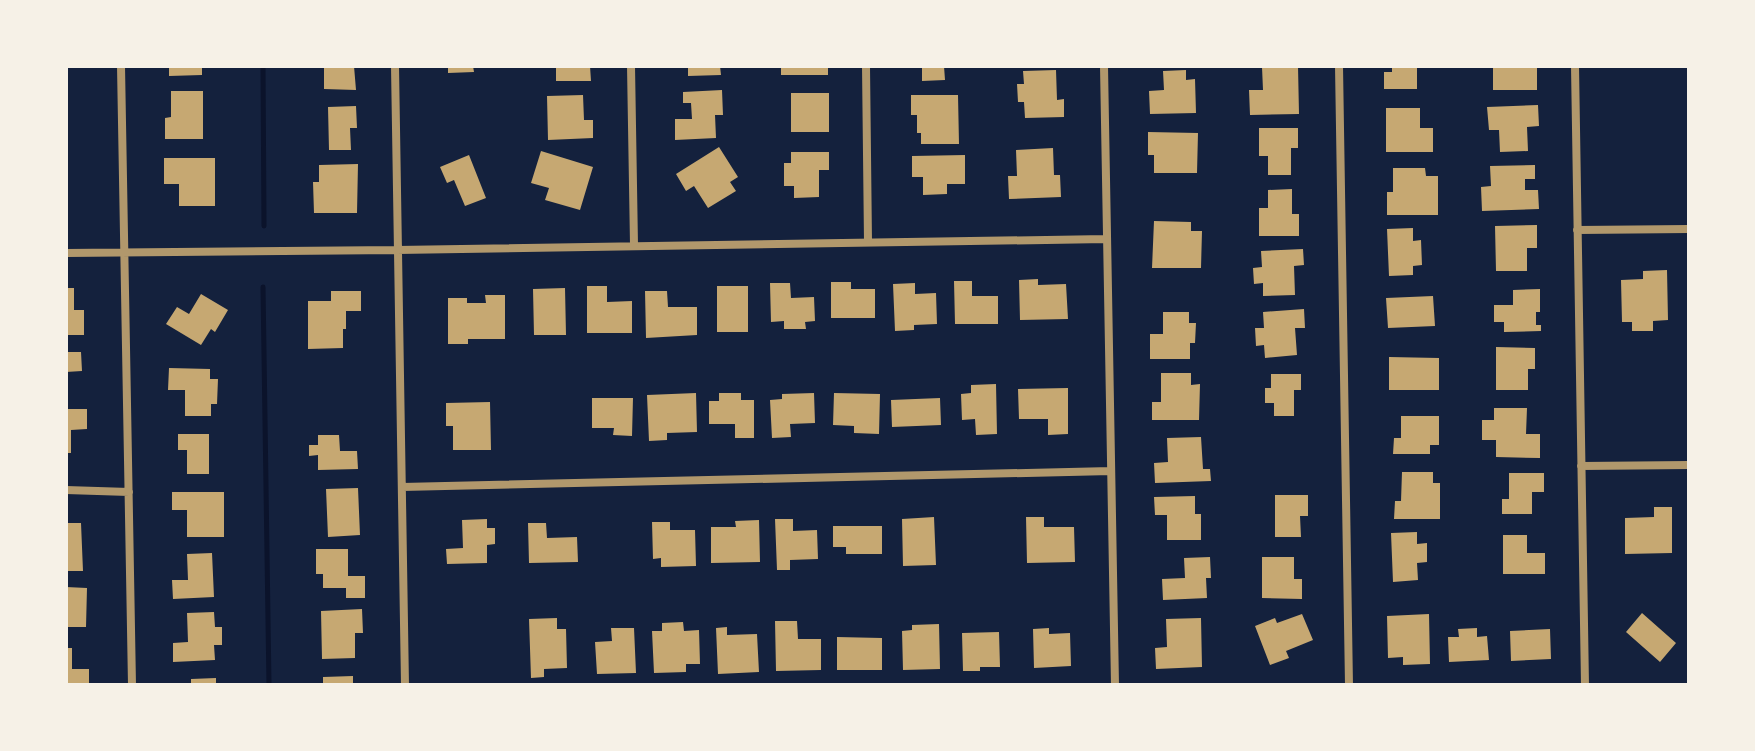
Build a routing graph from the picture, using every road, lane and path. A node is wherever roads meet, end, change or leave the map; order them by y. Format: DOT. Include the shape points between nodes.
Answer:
graph roads {
  1 [pos="121,66"];
  2 [pos="395,66"];
  3 [pos="631,66"];
  4 [pos="866,66"];
  5 [pos="1104,66"];
  6 [pos="1339,66"];
  7 [pos="1575,66"];
  8 [pos="1689,229"];
  9 [pos="1577,230"];
  10 [pos="1106,239"];
  11 [pos="868,242"];
  12 [pos="634,245"];
  13 [pos="397,250"];
  14 [pos="66,253"];
  15 [pos="124,254"];
  16 [pos="1689,465"];
  17 [pos="1581,466"];
  18 [pos="1111,471"];
  19 [pos="402,487"];
  20 [pos="66,490"];
  21 [pos="129,492"];
  22 [pos="132,685"];
  23 [pos="405,685"];
  24 [pos="1115,685"];
  25 [pos="1349,685"];
  26 [pos="1585,685"];
  1 -- 15 [label="street"];
  2 -- 13 [label="street"];
  3 -- 12 [label="street"];
  4 -- 11 [label="street"];
  5 -- 10 [label="street"];
  6 -- 25 [label="street"];
  7 -- 9 [label="street"];
  8 -- 9 [label="street"];
  9 -- 17 [label="street"];
  10 -- 11 [label="street"];
  10 -- 18 [label="street"];
  11 -- 12 [label="street"];
  12 -- 13 [label="street"];
  13 -- 15 [label="street"];
  13 -- 19 [label="street"];
  14 -- 15 [label="street"];
  15 -- 21 [label="street"];
  16 -- 17 [label="street"];
  17 -- 26 [label="street"];
  18 -- 19 [label="street"];
  18 -- 24 [label="street"];
  19 -- 23 [label="street"];
  20 -- 21 [label="street"];
  21 -- 22 [label="street"];
}
